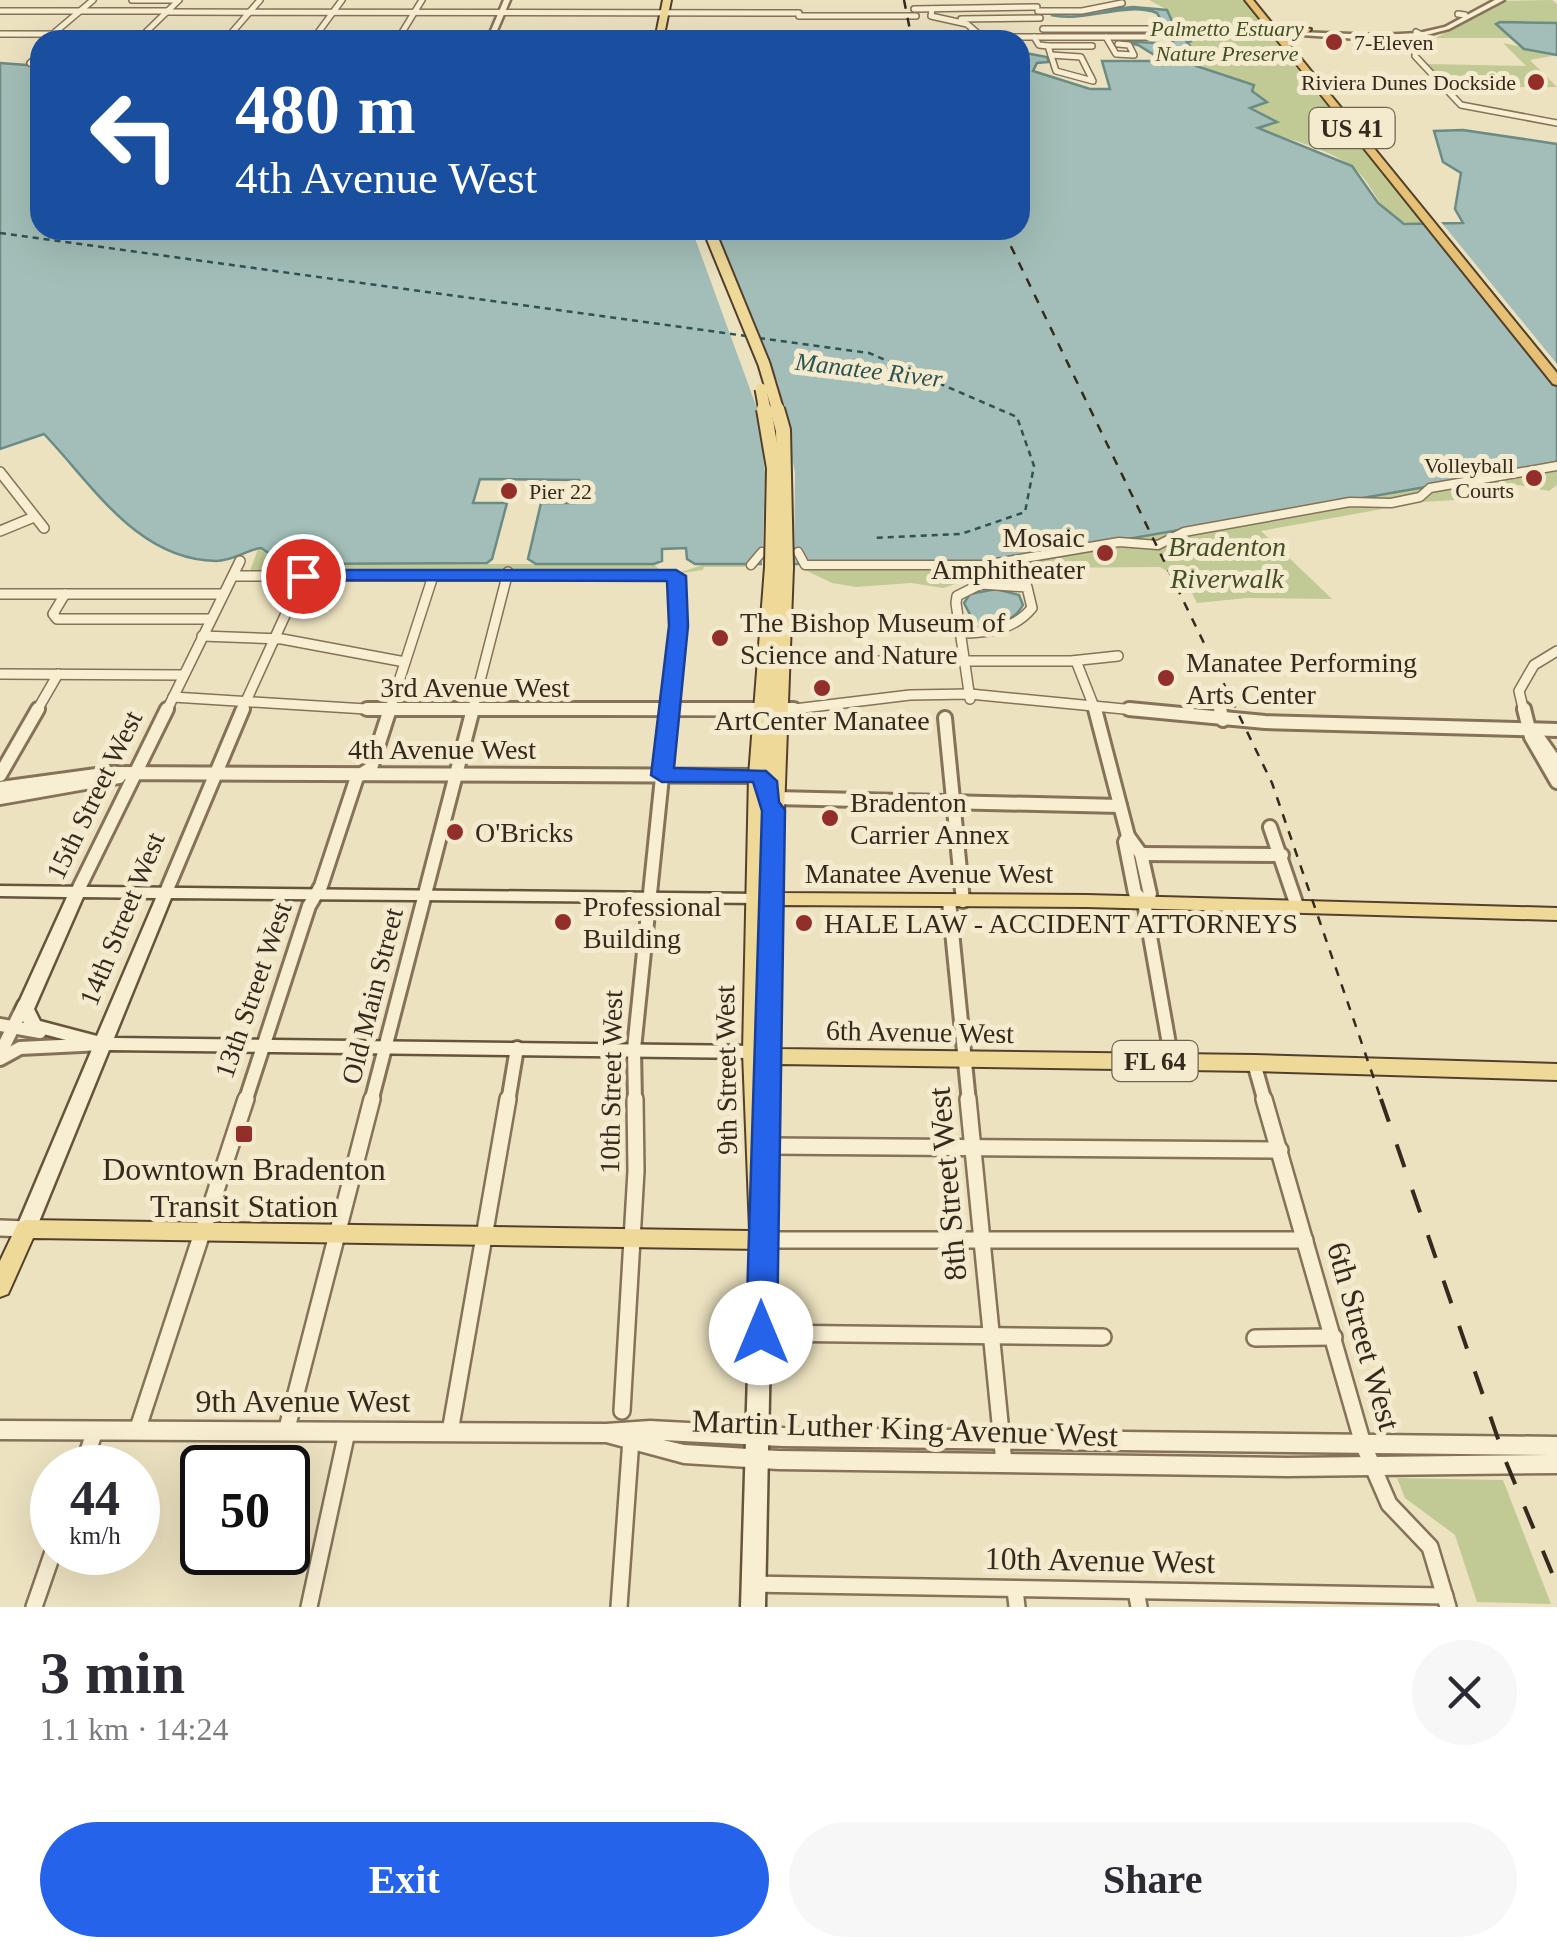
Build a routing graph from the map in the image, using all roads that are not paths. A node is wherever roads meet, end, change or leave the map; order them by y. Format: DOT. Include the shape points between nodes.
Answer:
graph roads {
  1 [pos="14,0"];
  2 [pos="92,0"];
  3 [pos="132,0"];
  4 [pos="178,0"];
  5 [pos="260,0"];
  6 [pos="342,0"];
  7 [pos="422,0"];
  8 [pos="507,0"];
  9 [pos="667,0"];
  10 [pos="744,0"];
  11 [pos="799,0"];
  12 [pos="1249,0"];
  13 [pos="1257,0"];
  14 [pos="1490,0"];
  15 [pos="1501,0"];
  16 [pos="950,1"];
  17 [pos="993,1"];
  18 [pos="588,2"];
  19 [pos="1122,4"];
  20 [pos="921,8"];
  21 [pos="960,9"];
  22 [pos="0,11"];
  23 [pos="80,11"];
  24 [pos="167,11"];
  25 [pos="251,11"];
  26 [pos="334,11"];
  27 [pos="416,11"];
  28 [pos="502,11"];
  29 [pos="585,11"];
  30 [pos="664,12"];
  31 [pos="743,12"];
  32 [pos="974,12"];
  33 [pos="799,14"];
  34 [pos="1461,15"];
  35 [pos="987,17"];
  36 [pos="1039,17"];
  37 [pos="952,20"];
  38 [pos="972,28"];
  39 [pos="1150,29"];
  40 [pos="62,30"];
  41 [pos="150,30"];
  42 [pos="234,30"];
  43 [pos="319,30"];
  44 [pos="404,30"];
  45 [pos="494,30"];
  46 [pos="578,30"];
  47 [pos="660,30"];
  48 [pos="742,30"];
  49 [pos="797,30"];
  50 [pos="974,30"];
  51 [pos="1281,32"];
  52 [pos="1309,32"];
  53 [pos="1418,33"];
  54 [pos="0,34"];
  55 [pos="30,36"];
  56 [pos="1030,37"];
  57 [pos="1034,37"];
  58 [pos="1048,46"];
  59 [pos="1092,46"];
  60 [pos="1051,55"];
  61 [pos="1078,78"];
  62 [pos="1328,86"];
  63 [pos="1443,86"];
  64 [pos="1557,123"];
  65 [pos="1361,133"];
  66 [pos="1433,222"];
  67 [pos="702,240"];
  68 [pos="712,240"];
  69 [pos="1557,370"];
  70 [pos="1557,381"];
  71 [pos="1557,466"];
  72 [pos="2,477"];
  73 [pos="34,517"];
  74 [pos="44,528"];
  75 [pos="1198,529"];
  76 [pos="0,530"];
  77 [pos="1206,537"];
  78 [pos="798,552"];
  79 [pos="240,561"];
  80 [pos="773,562"];
  81 [pos="751,565"];
  82 [pos="507,574"];
  83 [pos="233,576"];
  84 [pos="303,576"];
  85 [pos="433,576"];
  86 [pos="65,594"];
  87 [pos="224,594"];
  88 [pos="2,597"];
  89 [pos="211,619"];
  90 [pos="961,632"];
  91 [pos="202,636"];
  92 [pos="273,638"];
  93 [pos="1557,651"];
  94 [pos="1118,656"];
  95 [pos="965,661"];
  96 [pos="1076,661"];
  97 [pos="405,662"];
  98 [pos="837,662"];
  99 [pos="0,674"];
  100 [pos="58,674"];
  101 [pos="184,675"];
  102 [pos="970,696"];
  103 [pos="173,697"];
  104 [pos="244,702"];
  105 [pos="1218,705"];
  106 [pos="668,709"];
  107 [pos="390,710"];
  108 [pos="473,710"];
  109 [pos="771,710"];
  110 [pos="1095,711"];
  111 [pos="944,718"];
  112 [pos="1223,720"];
  113 [pos="1403,731"];
  114 [pos="1557,734"];
  115 [pos="1535,735"];
  116 [pos="1557,764"];
  117 [pos="130,774"];
  118 [pos="213,774"];
  119 [pos="362,774"];
  120 [pos="455,774"];
  121 [pos="0,775"];
  122 [pos="662,775"];
  123 [pos="758,776"];
  124 [pos="1557,782"];
  125 [pos="0,788"];
  126 [pos="0,798"];
  127 [pos="952,802"];
  128 [pos="774,804"];
  129 [pos="1120,806"];
  130 [pos="1270,827"];
  131 [pos="1128,836"];
  132 [pos="766,840"];
  133 [pos="1141,854"];
  134 [pos="1282,855"];
  135 [pos="0,891"];
  136 [pos="78,892"];
  137 [pos="166,892"];
  138 [pos="317,893"];
  139 [pos="424,895"];
  140 [pos="648,897"];
  141 [pos="765,899"];
  142 [pos="956,901"];
  143 [pos="1144,902"];
  144 [pos="1298,906"];
  145 [pos="1557,914"];
  146 [pos="30,992"];
  147 [pos="6,1026"];
  148 [pos="49,1033"];
  149 [pos="104,1044"];
  150 [pos="262,1046"];
  151 [pos="385,1047"];
  152 [pos="517,1048"];
  153 [pos="634,1048"];
  154 [pos="762,1053"];
  155 [pos="0,1056"];
  156 [pos="966,1060"];
  157 [pos="1172,1062"];
  158 [pos="1254,1063"];
  159 [pos="1557,1072"];
  160 [pos="768,1146"];
  161 [pos="974,1148"];
  162 [pos="1280,1150"];
  163 [pos="762,1213"];
  164 [pos="0,1228"];
  165 [pos="26,1228"];
  166 [pos="201,1231"];
  167 [pos="337,1233"];
  168 [pos="482,1235"];
  169 [pos="634,1238"];
  170 [pos="762,1240"];
  171 [pos="1306,1240"];
  172 [pos="983,1241"];
  173 [pos="0,1286"];
  174 [pos="761,1333"];
  175 [pos="991,1335"];
  176 [pos="1103,1338"];
  177 [pos="1255,1338"];
  178 [pos="1334,1338"];
  179 [pos="0,1430"];
  180 [pos="95,1430"];
  181 [pos="622,1430"];
  182 [pos="136,1431"];
  183 [pos="286,1432"];
  184 [pos="347,1432"];
  185 [pos="450,1432"];
  186 [pos="1002,1439"];
  187 [pos="1363,1444"];
  188 [pos="90,1445"];
  189 [pos="1557,1446"];
  190 [pos="758,1447"];
  191 [pos="1004,1463"];
  192 [pos="1557,1464"];
  193 [pos="1371,1465"];
  194 [pos="45,1575"];
  195 [pos="754,1596"];
  196 [pos="1016,1598"];
  197 [pos="1138,1599"];
  198 [pos="1285,1600"];
  199 [pos="1447,1601"];
  200 [pos="34,1607"];
  201 [pos="309,1607"];
  202 [pos="620,1607"];
  1 -- 22 [label="street"];
  2 -- 23 [label="street"];
  3 -- 4 [label="street"];
  4 -- 24 [label="street"];
  5 -- 25 [label="street"];
  6 -- 26 [label="street"];
  7 -- 27 [label="street"];
  8 -- 28 [label="street"];
  9 -- 30 [label="main road"];
  10 -- 31 [label="street"];
  11 -- 33 [label="street"];
  12 -- 51 [label="highway, US 41"];
  13 -- 51 [label="highway, US 41"];
  14 -- 34 [label="street"];
  15 -- 34 [label="street"];
  16 -- 17 [label="street"];
  16 -- 20 [label="street"];
  17 -- 36 [label="street"];
  18 -- 29 [label="street"];
  19 -- 36 [label="street"];
  20 -- 21 [label="street"];
  20 -- 33 [label="street"];
  20 -- 37 [label="street"];
  21 -- 32 [label="street"];
  21 -- 36 [label="street"];
  22 -- 23 [label="street"];
  23 -- 24 [label="street"];
  23 -- 40 [label="street"];
  24 -- 25 [label="street"];
  24 -- 41 [label="street"];
  25 -- 26 [label="street"];
  25 -- 42 [label="street"];
  26 -- 27 [label="street"];
  26 -- 43 [label="street"];
  27 -- 28 [label="street"];
  27 -- 44 [label="street"];
  28 -- 29 [label="street"];
  28 -- 45 [label="street"];
  29 -- 30 [label="street"];
  29 -- 46 [label="street"];
  30 -- 31 [label="street"];
  30 -- 47 [label="main road"];
  31 -- 33 [label="street"];
  31 -- 48 [label="street"];
  32 -- 35 [label="street"];
  32 -- 36 [label="street"];
  33 -- 49 [label="street"];
  34 -- 53 [label="street" via="1446,29"];
  35 -- 36 [label="street"];
  35 -- 37 [label="street"];
  36 -- 38 [label="street"];
  36 -- 39 [label="street"];
  36 -- 39 [label="street" via="1146,21"];
  36 -- 39 [label="street" via="1107,40 1156,39"];
  36 -- 57 [label="street"];
  37 -- 38 [label="street"];
  38 -- 50 [label="street"];
  51 -- 52 [label="highway"];
  51 -- 52 [label="highway"];
  51 -- 62 [label="highway, US 41"];
  51 -- 65 [label="highway, US 41"];
  52 -- 53 [label="street"];
  53 -- 63 [label="street" via="1427,38 1415,56"];
  54 -- 55 [label="street"];
  56 -- 57 [label="street"];
  57 -- 58 [label="street"];
  58 -- 59 [label="street"];
  58 -- 60 [label="street"];
  60 -- 61 [label="street" via="1056,70"];
  60 -- 61 [label="street" via="1081,57 1091,77"];
  62 -- 63 [label="street"];
  62 -- 65 [label="highway, US 41"];
  63 -- 64 [label="street" via="1461,104"];
  65 -- 66 [label="highway, US 41"];
  66 -- 69 [label="highway, US 41"];
  66 -- 70 [label="highway, US 41"];
  67 -- 80 [label="main road, bridge" via="753,364 772,439"];
  68 -- 80 [label="main road, bridge" via="784,430"];
  71 -- 75 [label="street" via="1430,488 1402,501 1352,502"];
  72 -- 73 [label="street"];
  73 -- 74 [label="street"];
  73 -- 76 [label="street"];
  75 -- 77 [label="street"];
  75 -- 78 [label="street" via="1158,545 1119,542 984,565 805,566"];
  79 -- 83 [label="street, 15th Street West"];
  80 -- 81 [label="street"];
  80 -- 109 [label="main road, 9th Street West"];
  82 -- 85 [label="street"];
  82 -- 106 [label="street, 10th Street West" via="676,576"];
  82 -- 108 [label="street, Old Main Street"];
  83 -- 84 [label="street"];
  83 -- 87 [label="street, 15th Street West"];
  84 -- 85 [label="street"];
  84 -- 92 [label="street, 14th Street West"];
  85 -- 97 [label="street, 13th Street West"];
  86 -- 87 [label="street"];
  86 -- 88 [label="street"];
  86 -- 89 [label="street" via="57,618"];
  87 -- 89 [label="street, 15th Street West"];
  89 -- 91 [label="street, 15th Street West"];
  90 -- 90 [label="street" via="956,600 963,590 990,584 1027,588 1032,608 1026,617 992,631"];
  90 -- 95 [label="street"];
  91 -- 92 [label="street"];
  91 -- 101 [label="street, 15th Street West"];
  92 -- 97 [label="street"];
  92 -- 104 [label="street, 14th Street West"];
  93 -- 115 [label="street" via="1520,685 1520,703"];
  94 -- 96 [label="street"];
  95 -- 96 [label="street"];
  95 -- 98 [label="street"];
  95 -- 102 [label="street"];
  96 -- 110 [label="street"];
  97 -- 107 [label="street, 13th Street West"];
  99 -- 100 [label="street"];
  100 -- 101 [label="street"];
  100 -- 121 [label="street"];
  101 -- 103 [label="street, 15th Street West"];
  102 -- 109 [label="street, 3rd Avenue West" via="827,714"];
  102 -- 110 [label="street, 3rd Avenue West"];
  103 -- 104 [label="street, 3rd Avenue West"];
  103 -- 117 [label="street, 15th Street West"];
  104 -- 107 [label="street, 3rd Avenue West"];
  104 -- 118 [label="street, 14th Street West"];
  105 -- 112 [label="street"];
  106 -- 108 [label="street, 3rd Avenue West"];
  106 -- 109 [label="street, 3rd Avenue West"];
  106 -- 122 [label="street, 10th Street West"];
  107 -- 108 [label="street, 3rd Avenue West"];
  107 -- 119 [label="street, 13th Street West" via="371,768"];
  108 -- 120 [label="street, Old Main Street"];
  109 -- 123 [label="main road, 9th Street West"];
  109 -- 128 [label="main road, 9th Street West"];
  110 -- 112 [label="street, 3rd Avenue West"];
  110 -- 113 [label="street, 3rd Avenue West"];
  110 -- 129 [label="street"];
  111 -- 127 [label="street, 8th Street West"];
  112 -- 113 [label="street, 3rd Avenue West"];
  113 -- 115 [label="street, 3rd Avenue West"];
  114 -- 115 [label="street, 3rd Avenue West"];
  115 -- 116 [label="street"];
  115 -- 124 [label="street"];
  117 -- 118 [label="street, 4th Avenue West"];
  117 -- 125 [label="street, 4th Avenue West"];
  117 -- 126 [label="street, 4th Avenue West"];
  117 -- 136 [label="street, 15th Street West"];
  118 -- 119 [label="street, 4th Avenue West"];
  118 -- 137 [label="street, 14th Street West"];
  119 -- 120 [label="street, 4th Avenue West"];
  119 -- 138 [label="street, 13th Street West"];
  120 -- 122 [label="street, 4th Avenue West"];
  120 -- 139 [label="street, Old Main Street"];
  122 -- 123 [label="street, 4th Avenue West"];
  122 -- 140 [label="street, 10th Street West"];
  123 -- 128 [label="main road" via="766,781 768,804"];
  123 -- 132 [label="main road, 9th Street West"];
  127 -- 128 [label="street"];
  127 -- 129 [label="street"];
  127 -- 142 [label="street, 8th Street West"];
  128 -- 132 [label="main road, 9th Street West"];
  129 -- 131 [label="street"];
  130 -- 134 [label="street"];
  131 -- 133 [label="street"];
  131 -- 143 [label="street" via="1136,893"];
  132 -- 141 [label="main road, 9th Street West"];
  133 -- 134 [label="street"];
  133 -- 143 [label="street" via="1150,894"];
  134 -- 144 [label="street"];
  135 -- 136 [label="main road, Manatee Avenue West"];
  136 -- 137 [label="main road, Manatee Avenue West"];
  136 -- 146 [label="main road, 15th Street West"];
  137 -- 138 [label="main road, Manatee Avenue West"];
  137 -- 149 [label="main road, 14th Street West"];
  138 -- 139 [label="main road, Manatee Avenue West"];
  138 -- 150 [label="street, 13th Street West"];
  139 -- 140 [label="main road, Manatee Avenue West"];
  139 -- 151 [label="street, Old Main Street"];
  140 -- 141 [label="main road, Manatee Avenue West"];
  140 -- 153 [label="street, 10th Street West"];
  141 -- 142 [label="main road, Manatee Avenue West"];
  141 -- 154 [label="main road, 9th Street West"];
  142 -- 143 [label="main road, Manatee Avenue West"];
  142 -- 156 [label="street, 8th Street West"];
  143 -- 144 [label="main road, Manatee Avenue West"];
  143 -- 157 [label="street"];
  144 -- 145 [label="main road, Manatee Avenue West"];
  146 -- 147 [label="street, 15th Street West"];
  146 -- 148 [label="main road" via="26,1017"];
  147 -- 148 [label="street, 6th Avenue West"];
  147 -- 155 [label="street, 15th Street West"];
  148 -- 149 [label="main road, 6th Avenue West / FL 64"];
  149 -- 150 [label="main road, 6th Avenue West / FL 64"];
  149 -- 155 [label="street, 6th Avenue West" via="20,1048"];
  149 -- 165 [label="main road, 14th Street West"];
  150 -- 151 [label="main road, 6th Avenue West / FL 64"];
  150 -- 166 [label="street, 13th Street West"];
  151 -- 152 [label="main road, 6th Avenue West / FL 64"];
  151 -- 167 [label="street, Old Main Street"];
  152 -- 153 [label="main road, 6th Avenue West / FL 64"];
  152 -- 168 [label="street"];
  153 -- 154 [label="main road, 6th Avenue West / FL 64"];
  153 -- 169 [label="street, 10th Street West"];
  154 -- 156 [label="main road, 6th Avenue West / FL 64"];
  154 -- 160 [label="main road, 9th Street West"];
  154 -- 163 [label="main road, 9th Street West"];
  156 -- 157 [label="main road, 6th Avenue West / FL 64"];
  156 -- 161 [label="street, 8th Street West"];
  157 -- 158 [label="main road, 6th Avenue West / FL 64"];
  158 -- 159 [label="main road, 6th Avenue West / FL 64"];
  158 -- 162 [label="street, 6th Street West"];
  160 -- 161 [label="street"];
  160 -- 163 [label="main road, 9th Street West"];
  161 -- 162 [label="street"];
  161 -- 172 [label="street, 8th Street West"];
  162 -- 171 [label="street, 6th Street West"];
  163 -- 170 [label="main road, 9th Street West"];
  164 -- 165 [label="street"];
  165 -- 166 [label="main road"];
  165 -- 173 [label="main road, 14th Street West"];
  166 -- 167 [label="main road"];
  166 -- 182 [label="street, 13th Street West"];
  167 -- 168 [label="main road"];
  167 -- 183 [label="street, Old Main Street"];
  168 -- 169 [label="main road"];
  168 -- 185 [label="street"];
  169 -- 170 [label="main road"];
  169 -- 181 [label="street, 10th Street West"];
  170 -- 172 [label="street"];
  170 -- 174 [label="main road, 9th Street West"];
  171 -- 172 [label="street"];
  171 -- 178 [label="street, 6th Street West"];
  172 -- 175 [label="street, 8th Street West"];
  174 -- 175 [label="street"];
  174 -- 190 [label="main road, 9th Street West"];
  175 -- 176 [label="street"];
  175 -- 186 [label="street, 8th Street West"];
  177 -- 178 [label="street"];
  178 -- 187 [label="street, 6th Street West"];
  179 -- 180 [label="street, 9th Avenue West"];
  180 -- 182 [label="street, 9th Avenue West"];
  180 -- 188 [label="street"];
  181 -- 185 [label="street, 9th Avenue West"];
  181 -- 190 [label="street, Martin Luther King Avenue West" via="684,1454"];
  181 -- 202 [label="street, 10th Street West"];
  182 -- 183 [label="street, 9th Avenue West"];
  183 -- 184 [label="street, 9th Avenue West"];
  184 -- 185 [label="street, 9th Avenue West"];
  184 -- 201 [label="street"];
  186 -- 187 [label="street, Martin Luther King Avenue West"];
  186 -- 190 [label="street, Martin Luther King Avenue West"];
  186 -- 191 [label="street, 8th Street West"];
  187 -- 189 [label="street, Martin Luther King Avenue West"];
  187 -- 193 [label="street, 6th Street West"];
  190 -- 191 [label="street, Martin Luther King Avenue West"];
  190 -- 195 [label="main road, 9th Street West"];
  191 -- 193 [label="street, Martin Luther King Avenue West"];
  192 -- 193 [label="street, Martin Luther King Avenue West"];
  193 -- 199 [label="street, 6th Street West" via="1389,1504 1430,1547"];
  194 -- 200 [label="street"];
  195 -- 196 [label="street, 10th Avenue West"];
  196 -- 197 [label="street, 10th Avenue West"];
  197 -- 198 [label="street, 10th Avenue West"];
  198 -- 199 [label="street, 10th Avenue West"];
}
